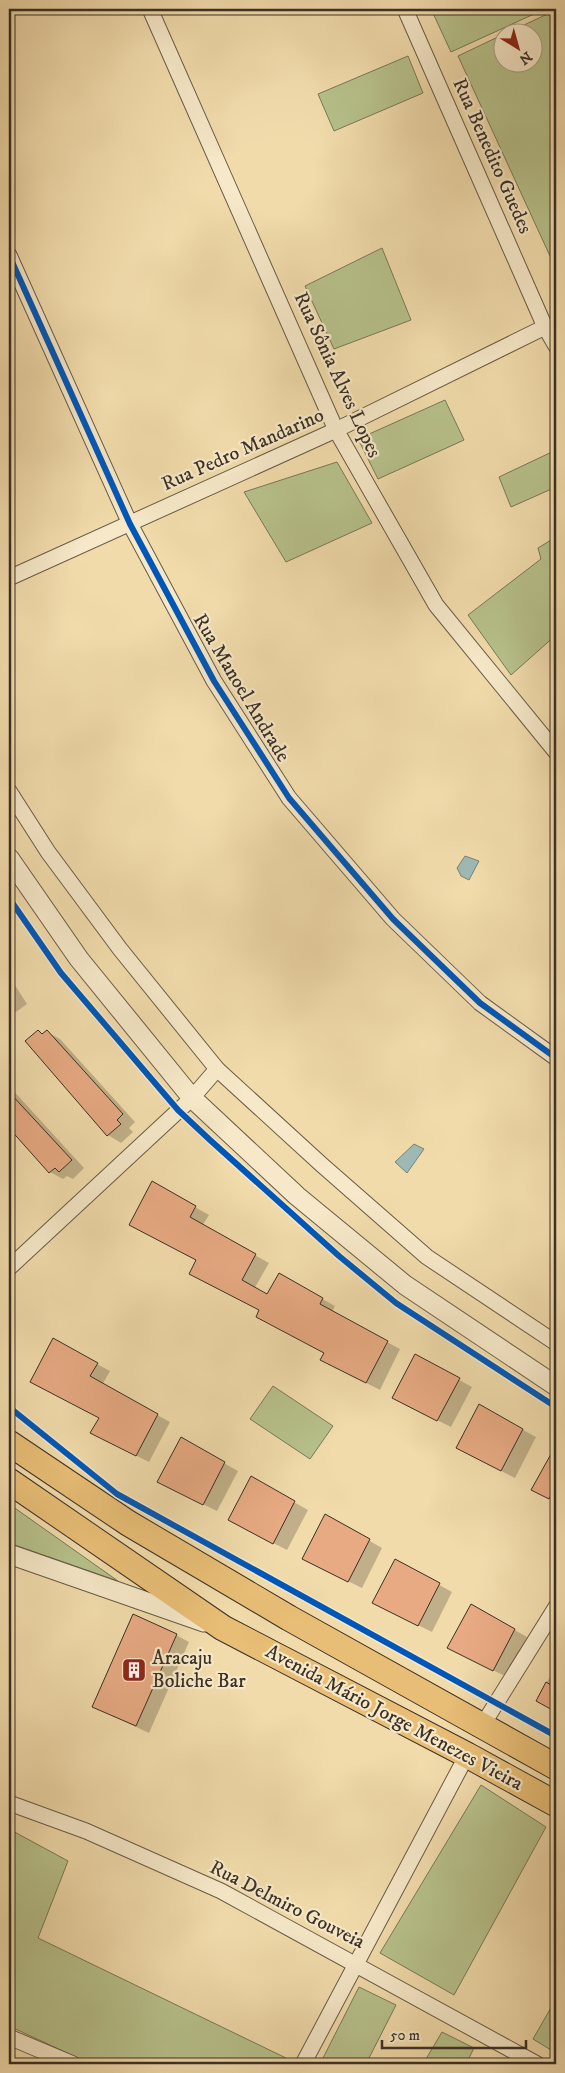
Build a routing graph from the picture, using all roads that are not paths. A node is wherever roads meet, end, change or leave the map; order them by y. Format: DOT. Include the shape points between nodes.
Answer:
graph roads {
  1 [pos="150,9"];
  2 [pos="404,9"];
  3 [pos="9,255"];
  4 [pos="545,327"];
  5 [pos="556,346"];
  6 [pos="336,430"];
  7 [pos="130,524"];
  8 [pos="9,578"];
  9 [pos="556,752"];
  10 [pos="9,791"];
  11 [pos="9,858"];
  12 [pos="556,1058"];
  13 [pos="217,1069"];
  14 [pos="192,1098"];
  15 [pos="9,1268"];
  16 [pos="556,1344"];
  17 [pos="556,1386"];
  18 [pos="9,1443"];
  19 [pos="9,1480"];
  20 [pos="9,1554"];
  21 [pos="556,1607"];
  22 [pos="223,1628"];
  23 [pos="482,1726"];
  24 [pos="467,1755"];
  25 [pos="556,1767"];
  26 [pos="9,1803"];
  27 [pos="556,1804"];
  28 [pos="357,1964"];
  29 [pos="9,2037"];
  30 [pos="73,2064"];
  31 [pos="303,2064"];
  32 [pos="537,2064"];
  1 -- 6 [label="street, Rua Sônia Alves Lopes"];
  2 -- 4 [label="street, Rua Benedito Guedes"];
  3 -- 7 [label="street, Rua Manoel Andrade"];
  4 -- 5 [label="street, Rua Benedito Guedes"];
  4 -- 6 [label="street, Rua Pedro Mandarino"];
  6 -- 7 [label="street, Rua Pedro Mandarino"];
  6 -- 9 [label="street, Rua Sônia Alves Lopes" via="436,604"];
  7 -- 8 [label="street, Rua Pedro Mandarino"];
  7 -- 12 [label="street, Rua Manoel Andrade" via="214,681 289,798 400,925 480,1003"];
  10 -- 13 [label="street" via="48,852 120,949"];
  11 -- 14 [label="street" via="79,959"];
  13 -- 14 [label="street"];
  13 -- 16 [label="street" via="427,1256"];
  14 -- 15 [label="street"];
  14 -- 17 [label="street" via="297,1196 405,1285"];
  18 -- 23 [label="main road, Avenida Mário Jorge Menezes Vieira" via="128,1524"];
  19 -- 22 [label="main road, Avenida Mário Jorge Menezes Vieira"];
  20 -- 22 [label="street"];
  21 -- 23 [label="street"];
  22 -- 24 [label="main road, Avenida Mário Jorge Menezes Vieira"];
  23 -- 25 [label="main road, Avenida Mário Jorge Menezes Vieira"];
  24 -- 27 [label="main road, Avenida Mário Jorge Menezes Vieira"];
  24 -- 28 [label="street"];
  26 -- 28 [label="street, Rua Delmiro Gouveia" via="86,1831 221,1891"];
  28 -- 31 [label="street"];
  28 -- 32 [label="street, Rua Delmiro Gouveia"];
  29 -- 30 [label="street"];
}
